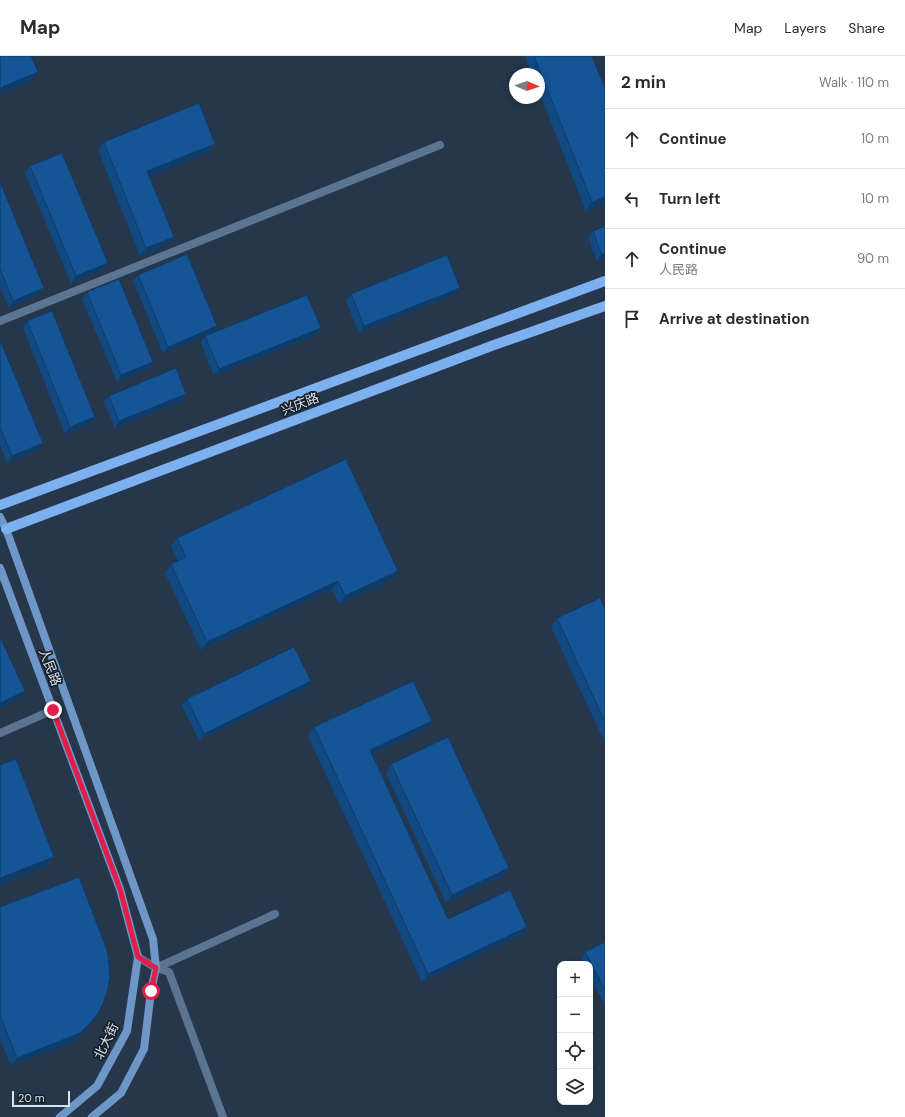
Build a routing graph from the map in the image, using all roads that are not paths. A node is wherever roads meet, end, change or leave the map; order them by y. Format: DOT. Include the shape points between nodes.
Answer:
graph roads {
  1 [pos="440,145"];
  2 [pos="605,281"];
  3 [pos="605,306"];
  4 [pos="0,321"];
  5 [pos="0,505"];
  6 [pos="0,517"];
  7 [pos="3,530"];
  8 [pos="0,568"];
  9 [pos="53,710"];
  10 [pos="0,734"];
  11 [pos="276,914"];
  12 [pos="138,957"];
  13 [pos="156,968"];
  14 [pos="60,1117"];
  15 [pos="92,1117"];
  16 [pos="223,1117"];
  1 -- 4 [label="street"];
  2 -- 5 [label="main road"];
  3 -- 7 [label="main road, 兴庆路"];
  6 -- 7 [label="main road"];
  7 -- 13 [label="main road" via="153,938"];
  8 -- 9 [label="main road, 人民路"];
  9 -- 10 [label="street"];
  9 -- 12 [label="main road, 人民路" via="120,889"];
  11 -- 13 [label="street"];
  12 -- 13 [label="street"];
  12 -- 14 [label="main road, 北大街" via="127,1031 97,1086"];
  13 -- 15 [label="main road" via="144,1049 121,1093"];
  13 -- 16 [label="street" via="169,972"];
}
